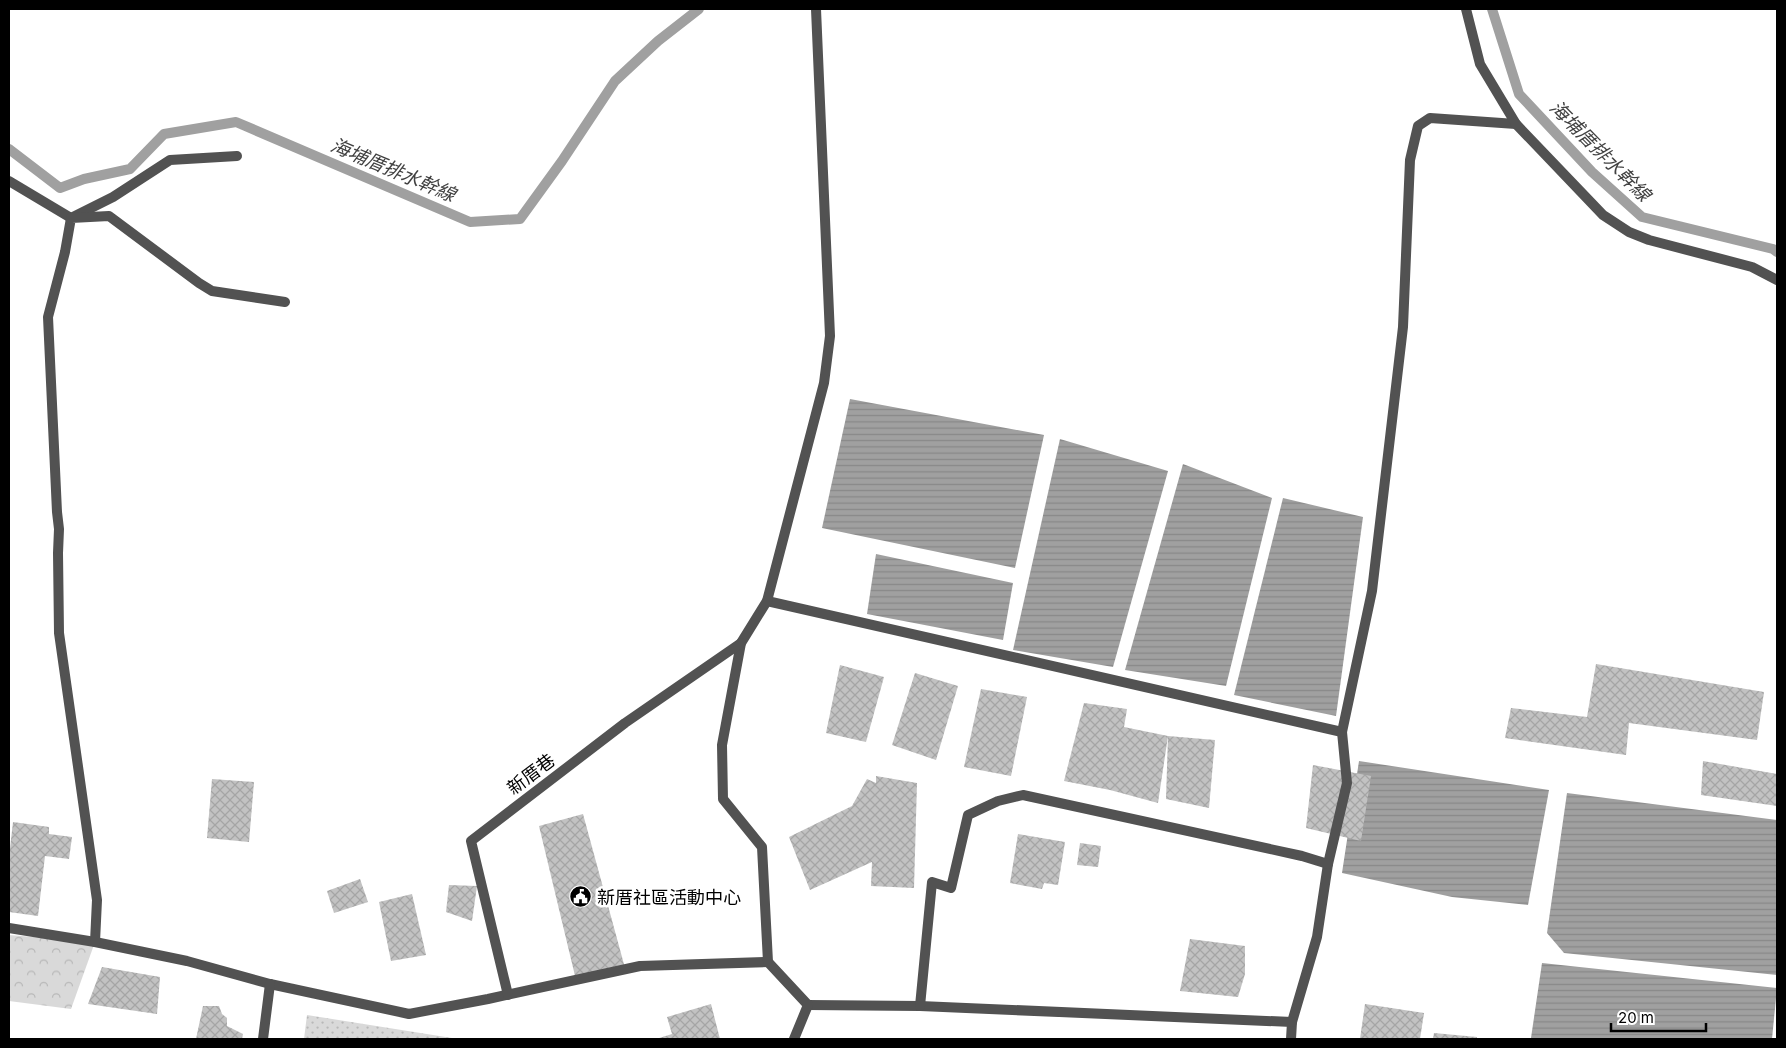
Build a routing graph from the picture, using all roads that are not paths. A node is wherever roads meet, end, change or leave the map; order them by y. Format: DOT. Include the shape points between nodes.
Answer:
graph roads {
  1 [pos="816,9"];
  2 [pos="1466,9"];
  3 [pos="1516,124"];
  4 [pos="237,156"];
  5 [pos="9,181"];
  6 [pos="71,218"];
  7 [pos="1777,280"];
  8 [pos="285,302"];
  9 [pos="767,600"];
  10 [pos="741,642"];
  11 [pos="1342,732"];
  12 [pos="1328,864"];
  13 [pos="9,928"];
  14 [pos="95,942"];
  15 [pos="768,962"];
  16 [pos="270,984"];
  17 [pos="508,995"];
  18 [pos="808,1005"];
  19 [pos="920,1006"];
  20 [pos="1292,1022"];
  21 [pos="263,1039"];
  22 [pos="794,1039"];
  23 [pos="1291,1039"];
  1 -- 9 [label="street" via="830,336 824,383"];
  2 -- 3 [label="street" via="1480,64"];
  3 -- 7 [label="street" via="1603,216 1629,232 1752,267"];
  3 -- 11 [label="street" via="1430,118 1418,126 1410,160 1403,328 1372,591"];
  4 -- 6 [label="street" via="170,160 113,197"];
  5 -- 6 [label="street"];
  6 -- 8 [label="street" via="109,216 212,291"];
  6 -- 14 [label="street" via="48,316 59,529 59,633 97,900"];
  9 -- 10 [label="street"];
  9 -- 11 [label="street"];
  10 -- 15 [label="street" via="722,745 723,799 762,847"];
  10 -- 17 [label="street, 新厝巷" via="625,723 471,841"];
  11 -- 12 [label="street" via="1347,783"];
  12 -- 19 [label="street" via="1023,795 998,801 968,815 951,888 932,882"];
  12 -- 20 [label="street" via="1317,937"];
  13 -- 14 [label="street"];
  14 -- 16 [label="street" via="187,961"];
  15 -- 17 [label="street" via="640,966"];
  15 -- 18 [label="street"];
  16 -- 17 [label="street" via="409,1014"];
  16 -- 21 [label="street"];
  18 -- 19 [label="street"];
  18 -- 22 [label="street"];
  19 -- 20 [label="street"];
  20 -- 23 [label="street"];
}
